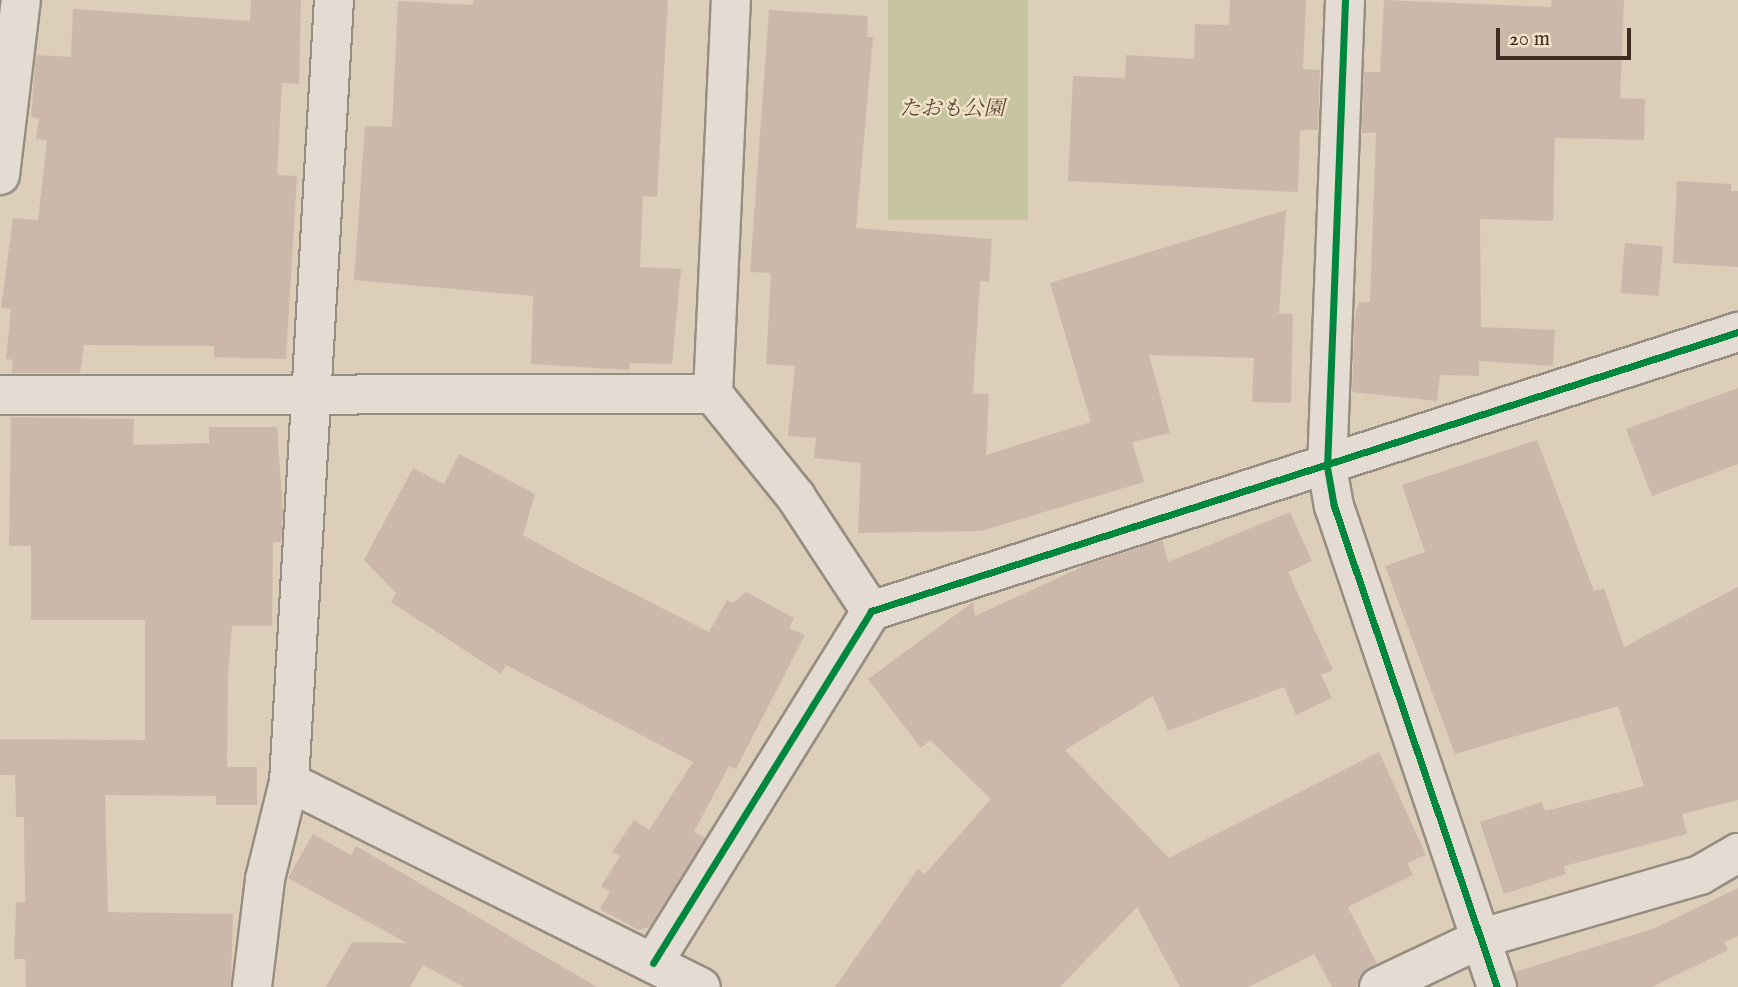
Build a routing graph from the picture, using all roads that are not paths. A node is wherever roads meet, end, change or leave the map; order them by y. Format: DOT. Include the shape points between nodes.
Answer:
graph roads {
  1 [pos="21,0"];
  2 [pos="334,0"];
  3 [pos="731,0"];
  4 [pos="1345,0"];
  5 [pos="0,175"];
  6 [pos="1738,332"];
  7 [pos="313,394"];
  8 [pos="713,394"];
  9 [pos="0,395"];
  10 [pos="1326,467"];
  11 [pos="871,611"];
  12 [pos="289,782"];
  13 [pos="1738,853"];
  14 [pos="1482,938"];
  15 [pos="653,963"];
  16 [pos="252,987"];
  17 [pos="701,987"];
  18 [pos="1379,987"];
  19 [pos="1497,987"];
  1 -- 5 [label="street"];
  2 -- 7 [label="street"];
  3 -- 8 [label="street"];
  4 -- 10 [label="street"];
  6 -- 10 [label="street"];
  7 -- 8 [label="street"];
  7 -- 9 [label="street"];
  7 -- 12 [label="street"];
  8 -- 11 [label="street" via="796,497"];
  10 -- 11 [label="street"];
  10 -- 14 [label="street" via="1334,506"];
  11 -- 15 [label="street"];
  12 -- 15 [label="street"];
  12 -- 16 [label="street" via="265,878"];
  13 -- 14 [label="street" via="1700,874"];
  14 -- 18 [label="street"];
  14 -- 19 [label="street"];
  15 -- 17 [label="street"];
}
